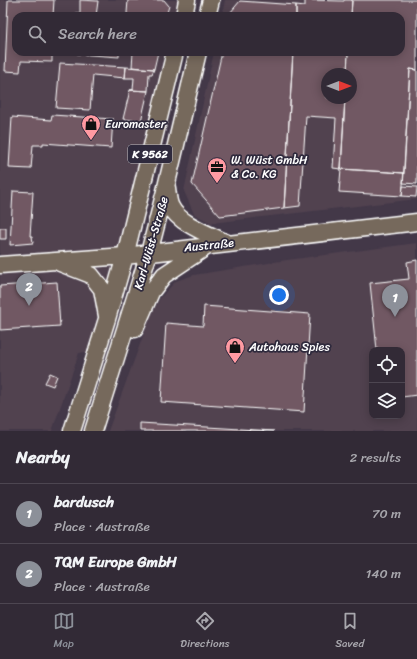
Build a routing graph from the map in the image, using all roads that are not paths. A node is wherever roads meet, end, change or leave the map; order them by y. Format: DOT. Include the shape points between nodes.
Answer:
graph roads {
  1 [pos="188,0"];
  2 [pos="210,0"];
  3 [pos="185,12"];
  4 [pos="208,12"];
  5 [pos="174,56"];
  6 [pos="197,56"];
  7 [pos="166,187"];
  8 [pos="417,222"];
  9 [pos="228,243"];
  10 [pos="210,245"];
  11 [pos="149,253"];
  12 [pos="125,256"];
  13 [pos="54,261"];
  14 [pos="0,265"];
  15 [pos="108,319"];
  16 [pos="103,402"];
  17 [pos="72,431"];
  18 [pos="93,431"];
  1 -- 3 [label="main road"];
  2 -- 4 [label="main road"];
  5 -- 12 [label="main road, Karl-Wüst-Straße / K 9562"];
  6 -- 7 [label="main road, Karl-Wüst-Straße / K 9562"];
  7 -- 9 [label="main road" via="171,207 176,215 193,228"];
  7 -- 11 [label="main road, Karl-Wüst-Straße / K 9562"];
  8 -- 9 [label="main road, Austraße"];
  9 -- 10 [label="main road, Austraße"];
  10 -- 11 [label="main road, Austraße"];
  10 -- 16 [label="main road" via="171,269 151,292"];
  11 -- 12 [label="main road, Austraße"];
  11 -- 16 [label="main road, Karl-Wüst-Straße / K 9562"];
  12 -- 13 [label="main road, Austraße"];
  12 -- 15 [label="main road, Karl-Wüst-Straße / K 9562"];
  13 -- 14 [label="main road, Austraße"];
  13 -- 15 [label="main road" via="91,275 102,288"];
  15 -- 17 [label="main road, Karl-Wüst-Straße / K 9562"];
  16 -- 18 [label="main road, Karl-Wüst-Straße / K 9562"];
}
